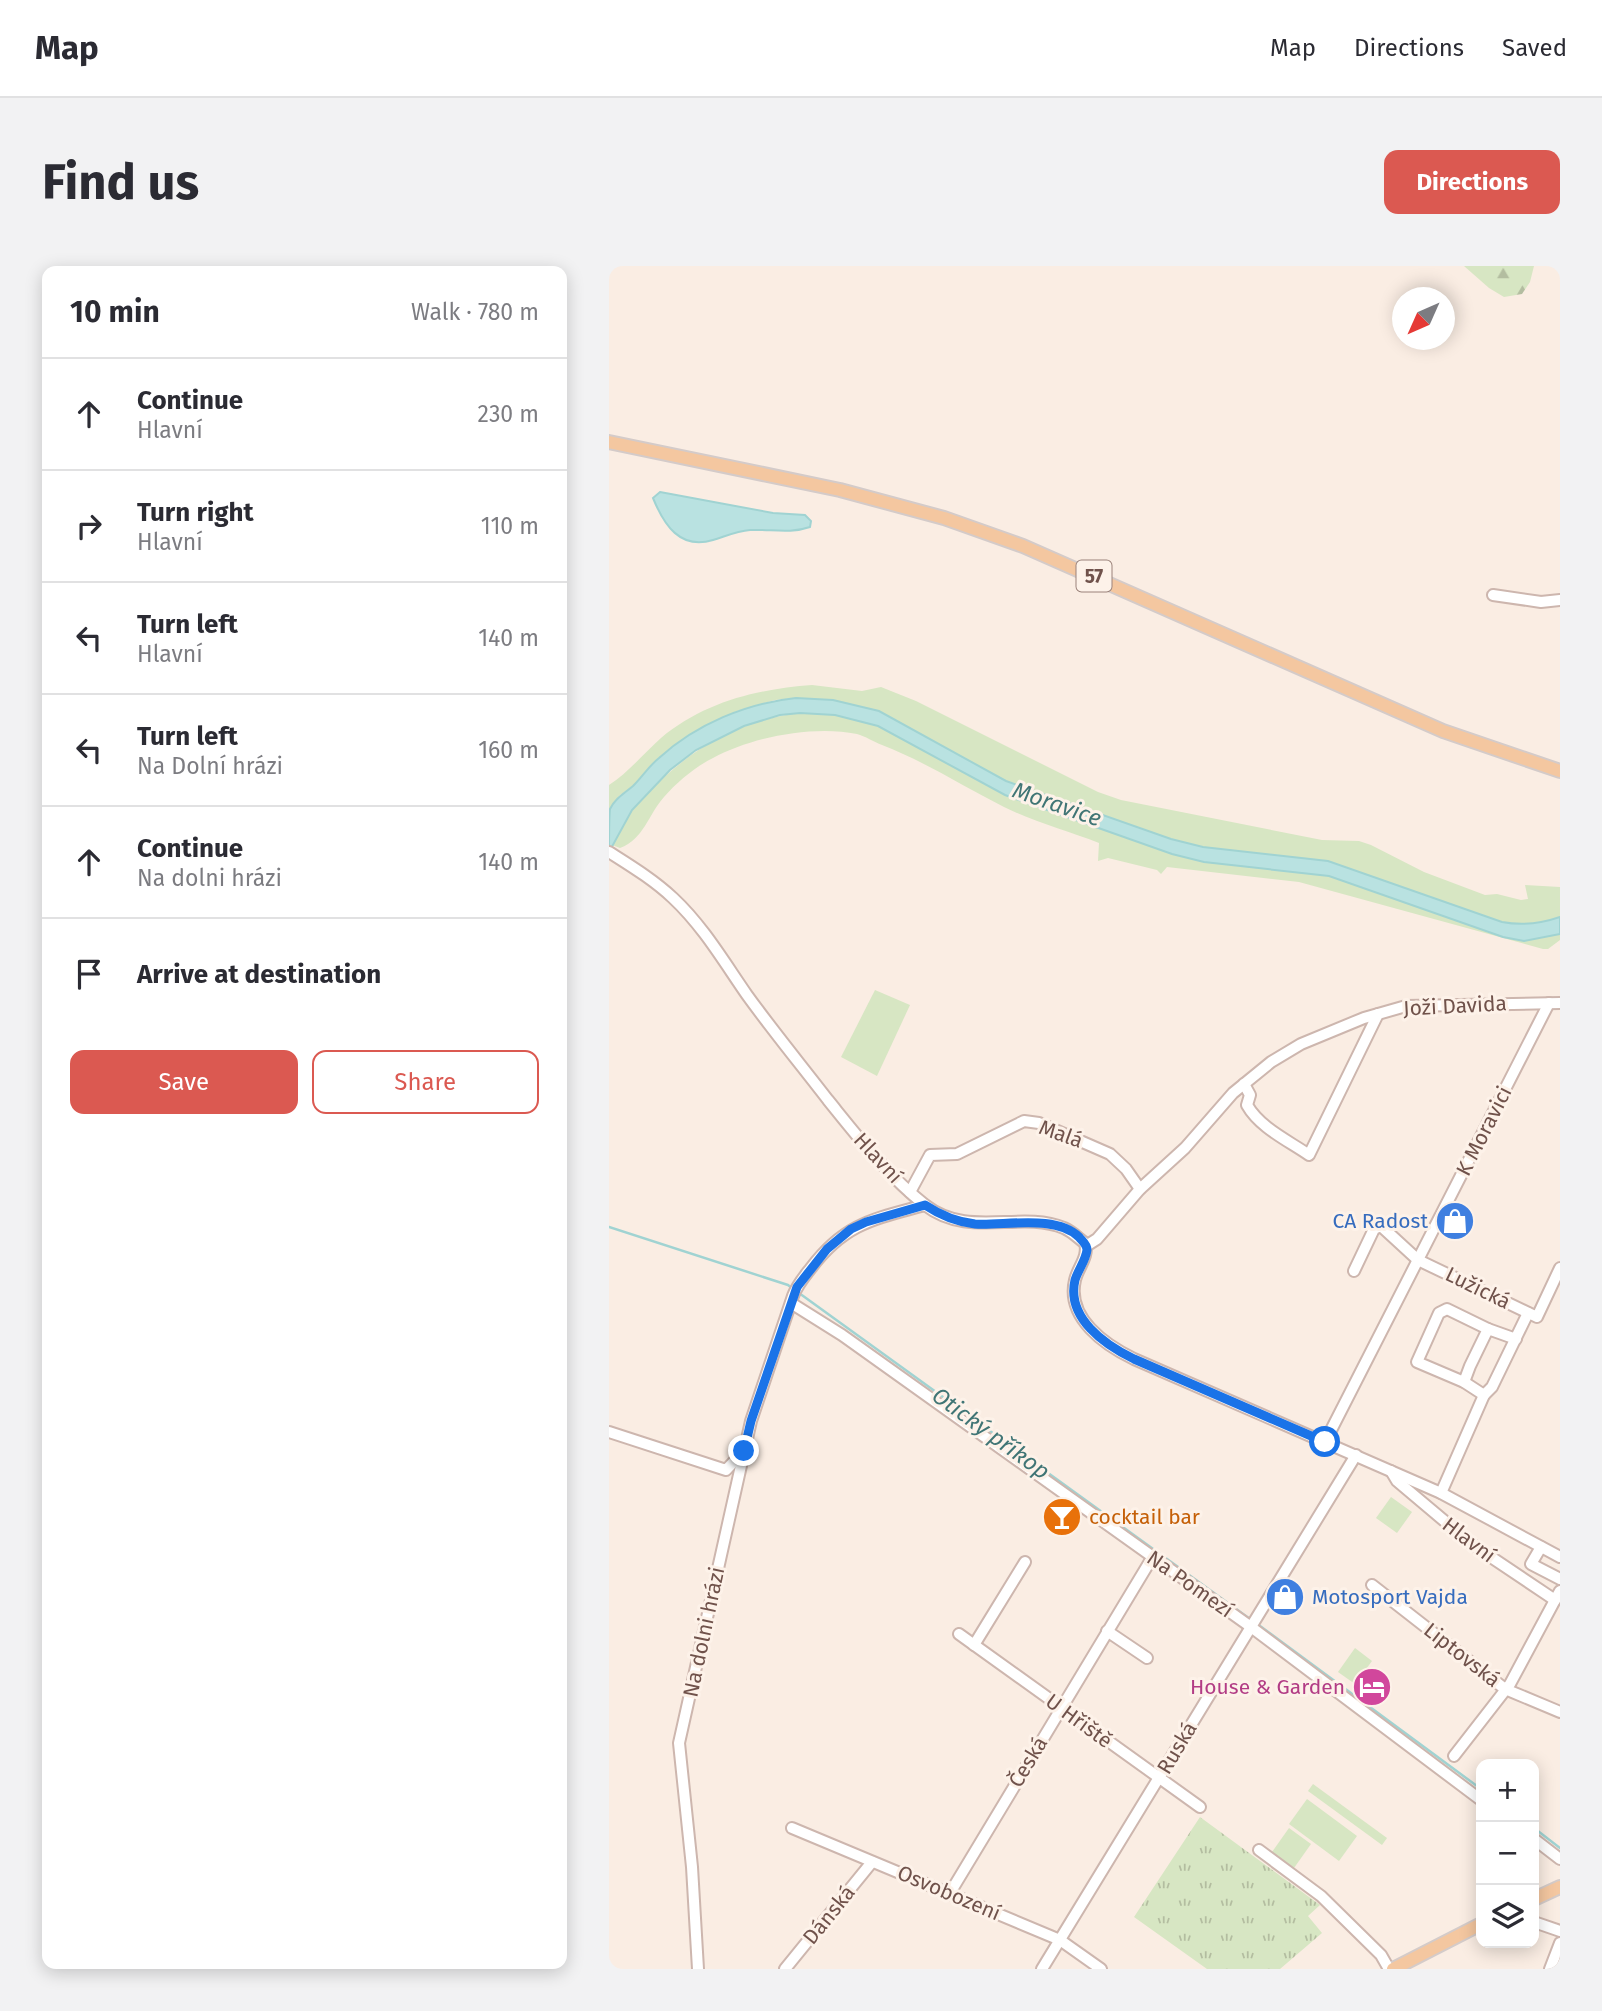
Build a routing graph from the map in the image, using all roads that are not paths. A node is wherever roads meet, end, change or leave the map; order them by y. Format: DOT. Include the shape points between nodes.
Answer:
graph roads {
  1 [pos="609,442"];
  2 [pos="1493,595"];
  3 [pos="1560,600"];
  4 [pos="1560,771"];
  5 [pos="609,852"];
  6 [pos="1555,1003"];
  7 [pos="1378,1014"];
  8 [pos="1244,1084"];
  9 [pos="1140,1189"];
  10 [pos="910,1192"];
  11 [pos="925,1205"];
  12 [pos="1086,1246"];
  13 [pos="1418,1260"];
  14 [pos="1560,1268"];
  15 [pos="1354,1271"];
  16 [pos="794,1295"];
  17 [pos="1532,1315"];
  18 [pos="1488,1329"];
  19 [pos="1516,1339"];
  20 [pos="1464,1382"];
  21 [pos="1484,1395"];
  22 [pos="609,1432"];
  23 [pos="1325,1442"];
  24 [pos="744,1451"];
  25 [pos="1356,1455"];
  26 [pos="1391,1471"];
  27 [pos="1426,1486"];
  28 [pos="1445,1495"];
  29 [pos="1427,1507"];
  30 [pos="1541,1547"];
  31 [pos="1560,1557"];
  32 [pos="1152,1558"];
  33 [pos="1025,1562"];
  34 [pos="1560,1578"];
  35 [pos="1372,1585"];
  36 [pos="1557,1595"];
  37 [pos="1254,1623"];
  38 [pos="1107,1631"];
  39 [pos="959,1634"];
  40 [pos="974,1645"];
  41 [pos="1147,1658"];
  42 [pos="1505,1689"];
  43 [pos="1060,1708"];
  44 [pos="1560,1712"];
  45 [pos="1454,1756"];
  46 [pos="1159,1778"];
  47 [pos="1476,1796"];
  48 [pos="1200,1807"];
  49 [pos="792,1828"];
  50 [pos="1539,1843"];
  51 [pos="1259,1850"];
  52 [pos="1560,1859"];
  53 [pos="872,1861"];
  54 [pos="1560,1887"];
  55 [pos="950,1893"];
  56 [pos="1539,1897"];
  57 [pos="1539,1924"];
  58 [pos="1476,1926"];
  59 [pos="1560,1931"];
  60 [pos="1060,1940"];
  61 [pos="1560,1943"];
  62 [pos="698,1969"];
  63 [pos="785,1969"];
  64 [pos="1042,1969"];
  65 [pos="1101,1969"];
  66 [pos="1391,1969"];
  67 [pos="1550,1969"];
  1 -- 4 [label="main road, 57" via="840,490 1023,545 1443,731"];
  2 -- 3 [label="street"];
  5 -- 10 [label="street, Hlavní" via="661,887 694,920 793,1056"];
  6 -- 7 [label="street, Joži Davida" via="1406,1006"];
  6 -- 13 [label="street, K Moravici"];
  7 -- 8 [label="street, Joži Davida" via="1301,1044"];
  7 -- 8 [label="street" via="1309,1155 1252,1113"];
  8 -- 9 [label="street, Joži Davida"];
  9 -- 10 [label="street, Malá" via="1126,1169 1103,1150 1024,1121 957,1154 930,1155"];
  9 -- 12 [label="street, Joži Davida"];
  10 -- 11 [label="street, Hlavní"];
  11 -- 12 [label="street, Hlavní" via="965,1222 1059,1227 1074,1233"];
  11 -- 16 [label="street, Na dolni hrázi" via="851,1229 827,1249"];
  12 -- 23 [label="street, Hlavní" via="1075,1279 1075,1297 1084,1321 1104,1341 1134,1359"];
  13 -- 15 [label="street" via="1379,1227"];
  13 -- 17 [label="street, Lužická"];
  13 -- 23 [label="street"];
  14 -- 17 [label="street, Hlavní"];
  16 -- 24 [label="street, Na dolni hrázi"];
  16 -- 32 [label="street, Na Pomezí" via="842,1335"];
  17 -- 19 [label="street, Hlavní"];
  18 -- 19 [label="street"];
  18 -- 20 [label="street"];
  18 -- 20 [label="street" via="1447,1308 1439,1314 1417,1362"];
  19 -- 21 [label="street, Hlavní"];
  20 -- 21 [label="street"];
  21 -- 28 [label="street, Hlavní"];
  22 -- 24 [label="street" via="726,1470"];
  23 -- 25 [label="street, Hlavní"];
  24 -- 62 [label="street, Na dolni hrázi" via="679,1743"];
  25 -- 26 [label="street, Hlavní"];
  25 -- 37 [label="street, Ruská"];
  26 -- 27 [label="street, Hlavní"];
  26 -- 29 [label="street, Hlavní" via="1395,1480"];
  27 -- 28 [label="street, Hlavní"];
  27 -- 29 [label="street" via="1422,1497"];
  28 -- 29 [label="street" via="1440,1510"];
  28 -- 30 [label="street, Hlavní"];
  29 -- 36 [label="street, Hlavní" via="1485,1553"];
  30 -- 31 [label="street, Hlavní"];
  30 -- 34 [label="street" via="1531,1564"];
  32 -- 37 [label="street, Na Pomezí"];
  32 -- 38 [label="street, Česká"];
  33 -- 40 [label="street"];
  35 -- 42 [label="street, Liptovská"];
  36 -- 42 [label="street, Hlavní"];
  37 -- 46 [label="street, Ruská"];
  37 -- 47 [label="street, Na Pomezí"];
  38 -- 41 [label="street"];
  38 -- 43 [label="street, Česká"];
  39 -- 40 [label="street, U Hřiště"];
  40 -- 43 [label="street, U Hřiště"];
  42 -- 44 [label="street, Liptovská"];
  42 -- 45 [label="street, Hlavní"];
  43 -- 46 [label="street, U Hřiště"];
  43 -- 55 [label="street, Česká"];
  46 -- 48 [label="street, U Hřiště"];
  46 -- 60 [label="street, Ruská"];
  49 -- 53 [label="street, Osvobození"];
  50 -- 52 [label="street"];
  51 -- 66 [label="street" via="1321,1896"];
  53 -- 55 [label="street, Osvobození"];
  53 -- 63 [label="street, Dánská"];
  54 -- 56 [label="main road"];
  55 -- 60 [label="street, Osvobození"];
  57 -- 59 [label="street"];
  58 -- 66 [label="main road"];
  60 -- 64 [label="street, Ruská"];
  60 -- 65 [label="street, Osvobození"];
  61 -- 67 [label="street"];
}
